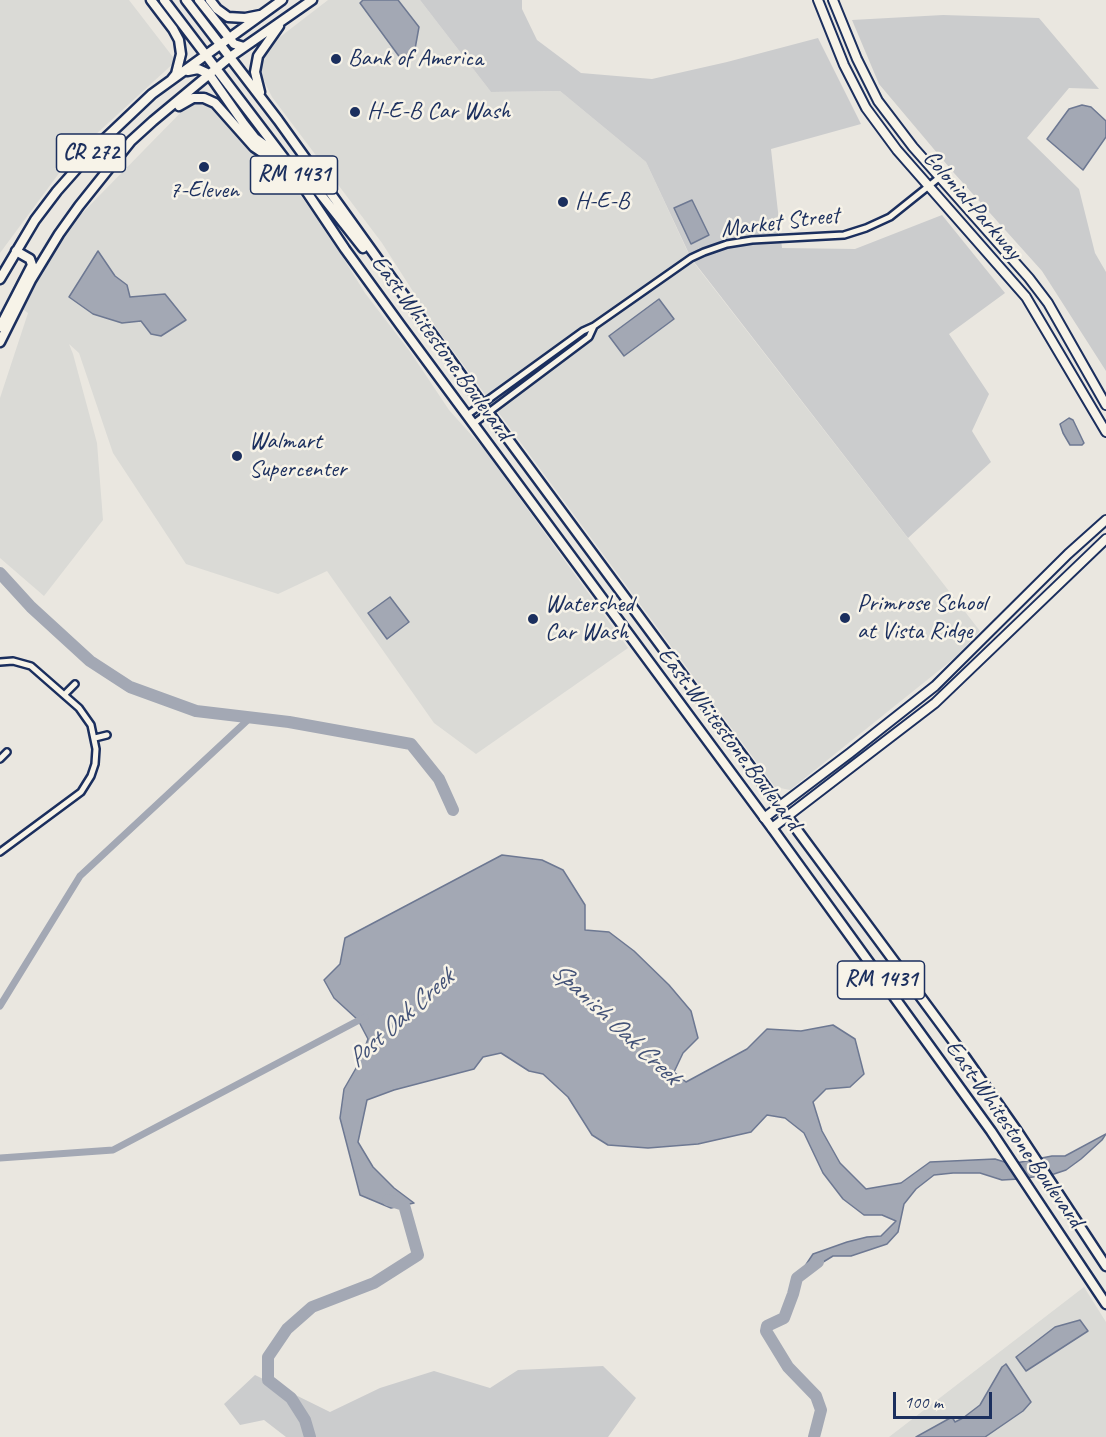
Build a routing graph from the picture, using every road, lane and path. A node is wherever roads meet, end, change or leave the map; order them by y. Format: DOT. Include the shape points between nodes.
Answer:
graph roads {
  1 [pos="151,0"];
  2 [pos="164,0"];
  3 [pos="186,0"];
  4 [pos="200,0"];
  5 [pos="210,0"];
  6 [pos="282,0"];
  7 [pos="312,0"];
  8 [pos="818,0"];
  9 [pos="833,0"];
  10 [pos="263,14"];
  11 [pos="285,18"];
  12 [pos="229,38"];
  13 [pos="220,45"];
  14 [pos="244,47"];
  15 [pos="207,55"];
  16 [pos="230,57"];
  17 [pos="212,71"];
  18 [pos="182,73"];
  19 [pos="171,81"];
  20 [pos="262,98"];
  21 [pos="153,121"];
  22 [pos="284,158"];
  23 [pos="294,174"];
  24 [pos="940,177"];
  25 [pos="929,186"];
  26 [pos="16,251"];
  27 [pos="1,278"];
  28 [pos="411,305"];
  29 [pos="0,327"];
  30 [pos="594,327"];
  31 [pos="0,342"];
  32 [pos="482,404"];
  33 [pos="1106,405"];
  34 [pos="489,413"];
  35 [pos="467,415"];
  36 [pos="473,424"];
  37 [pos="1106,432"];
  38 [pos="1106,520"];
  39 [pos="1106,539"];
  40 [pos="0,662"];
  41 [pos="75,684"];
  42 [pos="64,695"];
  43 [pos="107,735"];
  44 [pos="95,738"];
  45 [pos="7,752"];
  46 [pos="0,759"];
  47 [pos="780,806"];
  48 [pos="788,815"];
  49 [pos="764,818"];
  50 [pos="772,828"];
  51 [pos="0,852"];
  52 [pos="1106,1266"];
  53 [pos="1106,1304"];
  1 -- 19 [label="main road" via="179,40 181,54"];
  2 -- 15 [label="main road"];
  3 -- 13 [label="main road, East Whitestone Boulevard / RM 1431"];
  4 -- 12 [label="main road"];
  5 -- 10 [label="main road" via="228,17"];
  6 -- 10 [label="main road"];
  7 -- 11 [label="main road"];
  8 -- 25 [label="street, Colonial Parkway" via="844,66 866,108"];
  9 -- 24 [label="street, Colonial Parkway" via="878,101"];
  10 -- 12 [label="main road"];
  11 -- 14 [label="main road"];
  11 -- 20 [label="main road" via="258,56 255,72"];
  12 -- 13 [label="main road"];
  12 -- 14 [label="main road"];
  13 -- 15 [label="main road"];
  13 -- 16 [label="main road, East Whitestone Boulevard / RM 1431"];
  14 -- 16 [label="main road"];
  15 -- 17 [label="main road"];
  15 -- 18 [label="main road, CR 272"];
  16 -- 17 [label="main road"];
  16 -- 20 [label="main road, East Whitestone Boulevard / RM 1431"];
  17 -- 18 [label="main road"];
  17 -- 21 [label="main road, CR 272"];
  17 -- 22 [label="main road" via="255,138"];
  18 -- 19 [label="main road, CR 272"];
  19 -- 26 [label="main road, CR 272" via="131,112 90,154 57,191"];
  20 -- 28 [label="main road, East Whitestone Boulevard / RM 1431"];
  21 -- 23 [label="main road" via="167,116 186,100 204,98 214,103 254,147"];
  21 -- 31 [label="main road, CR 272" via="131,141 78,206 31,280"];
  22 -- 23 [label="main road, East Whitestone Boulevard / RM 1431"];
  22 -- 28 [label="main road" via="308,177 398,297"];
  23 -- 35 [label="main road, East Whitestone Boulevard / RM 1431"];
  24 -- 25 [label="street, Market Street"];
  24 -- 33 [label="street, Colonial Parkway" via="1048,303"];
  25 -- 30 [label="street, Market Street" via="890,217 844,235 753,240 704,252"];
  25 -- 37 [label="street, Colonial Parkway" via="1026,297"];
  26 -- 27 [label="main road, CR 272"];
  26 -- 29 [label="main road" via="32,265"];
  28 -- 32 [label="main road, East Whitestone Boulevard / RM 1431"];
  30 -- 32 [label="street, Market Street"];
  30 -- 34 [label="street, Market Street" via="589,337"];
  32 -- 34 [label="main road, East Whitestone Boulevard / RM 1431"];
  32 -- 35 [label="street, Market Street"];
  34 -- 36 [label="street, Market Street"];
  34 -- 47 [label="main road, East Whitestone Boulevard / RM 1431"];
  35 -- 36 [label="main road, East Whitestone Boulevard / RM 1431"];
  36 -- 49 [label="main road, East Whitestone Boulevard / RM 1431"];
  38 -- 47 [label="street" via="935,686"];
  39 -- 48 [label="street" via="935,703"];
  40 -- 42 [label="street" via="31,666"];
  41 -- 42 [label="street"];
  42 -- 44 [label="street" via="85,715"];
  43 -- 44 [label="street"];
  44 -- 51 [label="street" via="95,764 81,792"];
  45 -- 46 [label="street"];
  47 -- 48 [label="main road, East Whitestone Boulevard / RM 1431"];
  47 -- 49 [label="street"];
  48 -- 50 [label="street"];
  48 -- 52 [label="main road, East Whitestone Boulevard / RM 1431" via="1017,1131"];
  49 -- 50 [label="main road, East Whitestone Boulevard / RM 1431"];
  50 -- 53 [label="main road, East Whitestone Boulevard / RM 1431" via="991,1131"];
}
